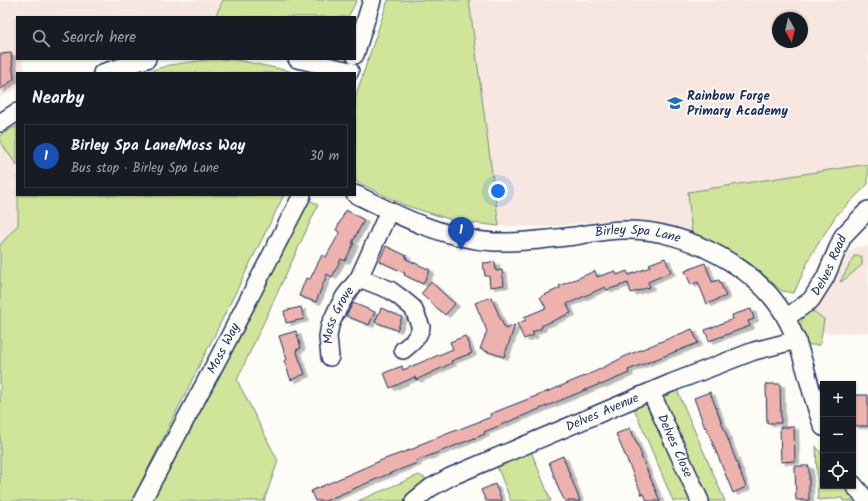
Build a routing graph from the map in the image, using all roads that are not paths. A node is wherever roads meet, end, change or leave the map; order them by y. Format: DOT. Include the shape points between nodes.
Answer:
graph roads {
  1 [pos="372,0"];
  2 [pos="356,52"];
  3 [pos="144,60"];
  4 [pos="303,60"];
  5 [pos="351,68"];
  6 [pos="105,72"];
  7 [pos="16,113"];
  8 [pos="0,124"];
  9 [pos="356,194"];
  10 [pos="301,196"];
  11 [pos="868,210"];
  12 [pos="389,211"];
  13 [pos="359,278"];
  14 [pos="786,318"];
  15 [pos="797,340"];
  16 [pos="403,350"];
  17 [pos="330,358"];
  18 [pos="651,392"];
  19 [pos="820,417"];
  20 [pos="856,488"];
  21 [pos="142,501"];
  22 [pos="414,501"];
  23 [pos="700,501"];
  24 [pos="867,501"];
  1 -- 2 [label="street"];
  3 -- 6 [label="street"];
  4 -- 5 [label="street"];
  7 -- 8 [label="street"];
  9 -- 12 [label="street, Birley Spa Lane"];
  10 -- 21 [label="street, Moss Way"];
  11 -- 14 [label="street, Delves Road" via="843,236 825,278 811,300"];
  12 -- 13 [label="street, Moss Grove"];
  12 -- 14 [label="street, Birley Spa Lane" via="454,236 494,242 576,236 603,231 630,230 665,235 704,248 738,266 757,281"];
  13 -- 16 [label="street, Moss Grove" via="390,290 413,308 422,327 411,344"];
  13 -- 17 [label="street, Moss Grove" via="345,296 330,325"];
  14 -- 15 [label="street, Birley Spa Lane"];
  15 -- 18 [label="street, Delves Avenue" via="754,351"];
  15 -- 19 [label="street, Birley Spa Lane"];
  18 -- 22 [label="street, Delves Avenue" via="450,477"];
  18 -- 23 [label="street, Delves Close"];
  20 -- 24 [label="street"];
}
